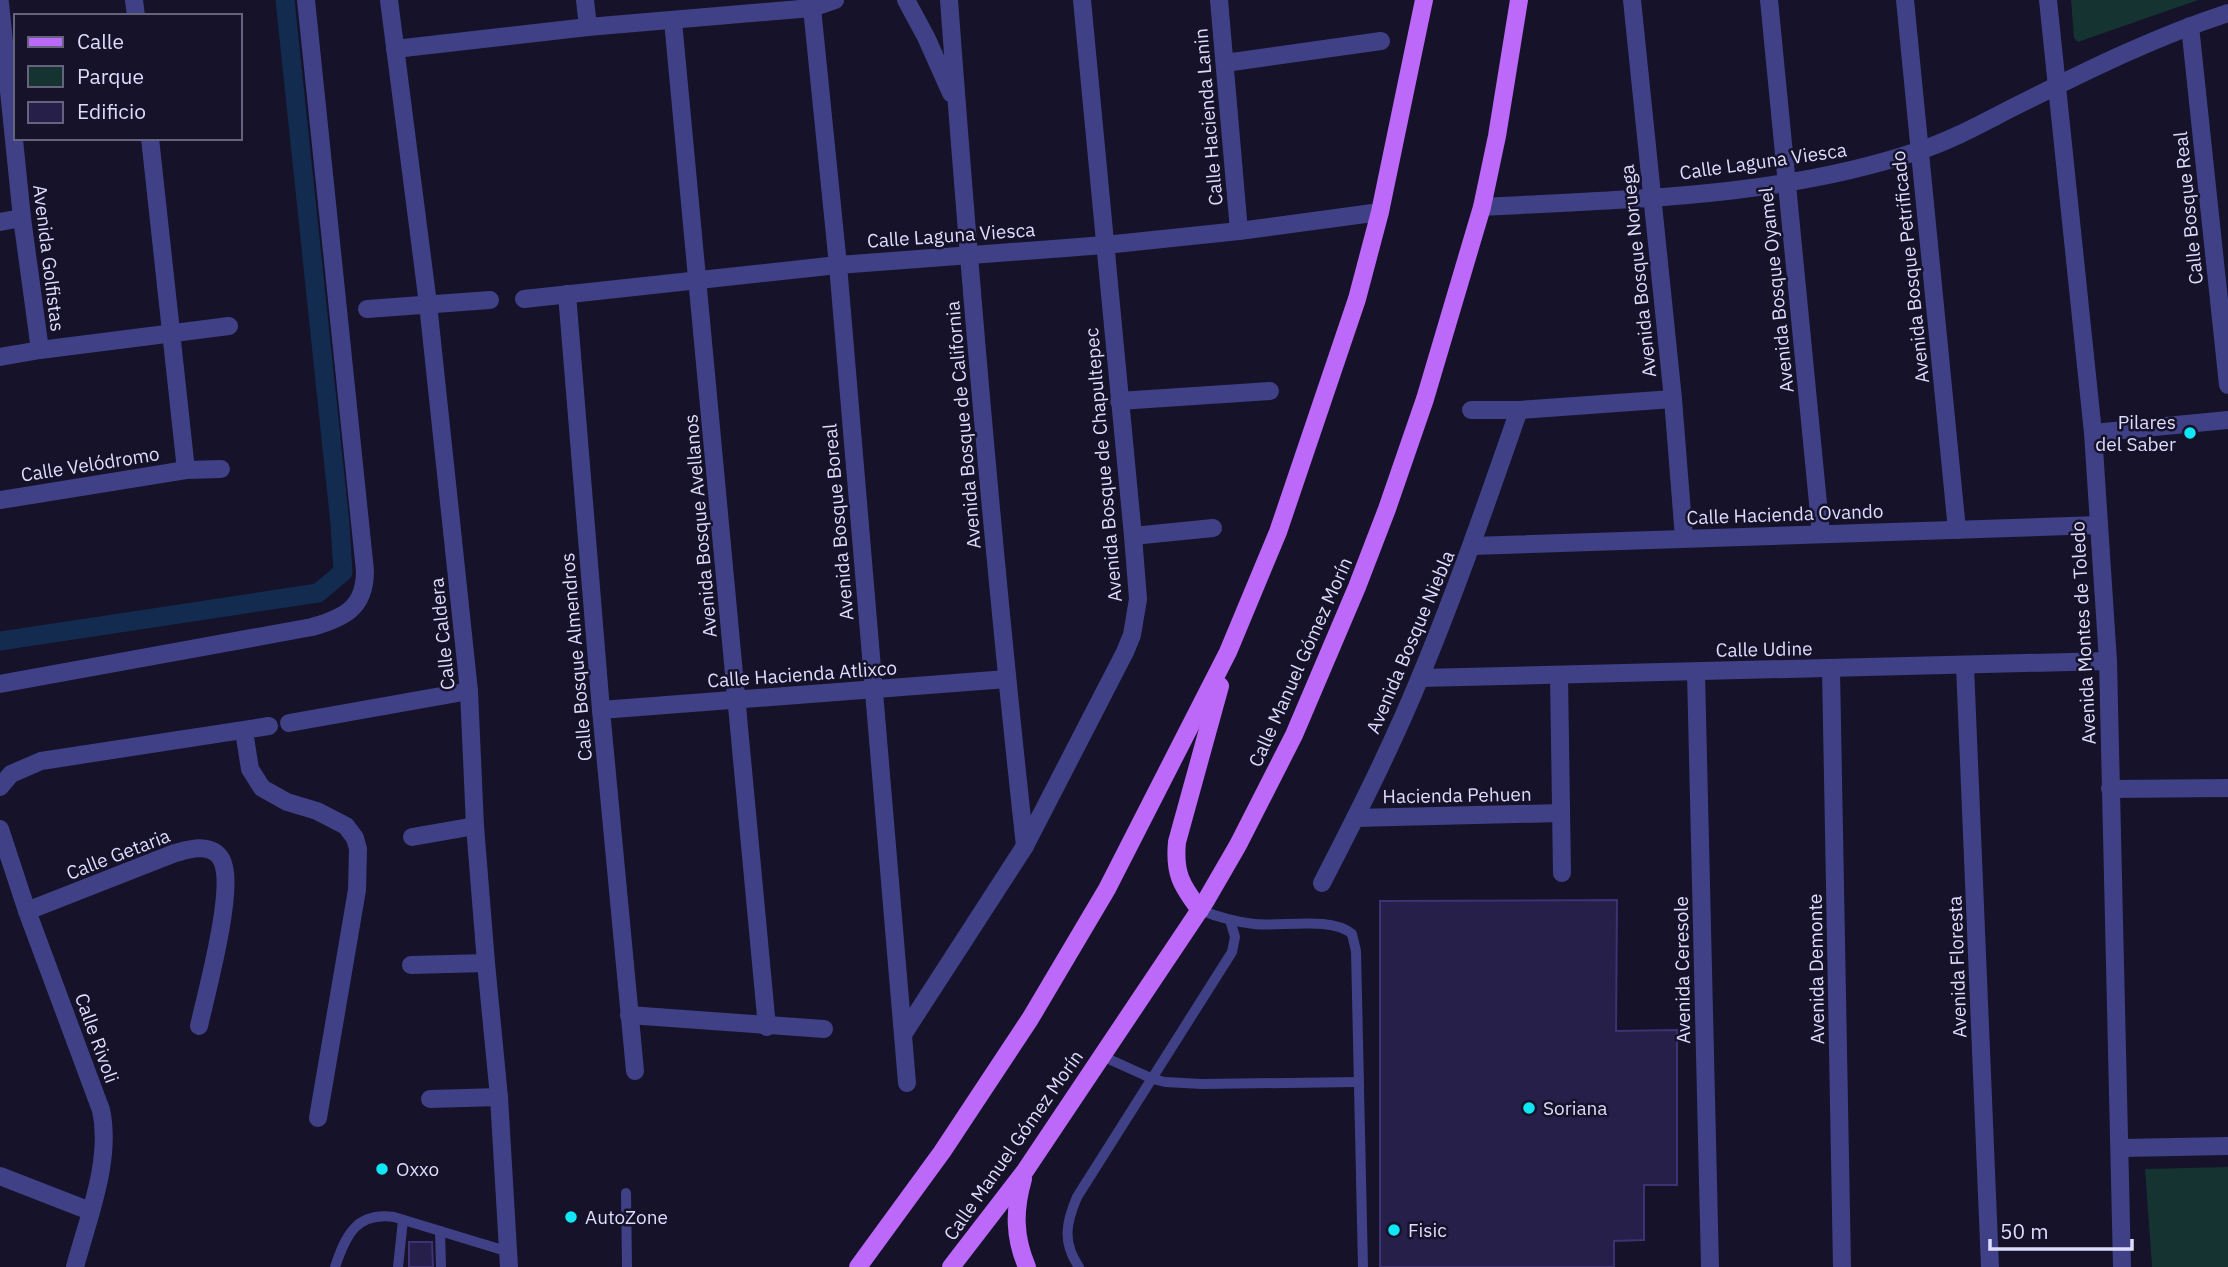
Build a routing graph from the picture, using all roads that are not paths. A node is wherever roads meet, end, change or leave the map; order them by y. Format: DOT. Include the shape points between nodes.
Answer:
graph roads {
  1 [pos="306,0"];
  2 [pos="389,0"];
  3 [pos="585,0"];
  4 [pos="835,0"];
  5 [pos="906,0"];
  6 [pos="949,0"];
  7 [pos="1082,0"];
  8 [pos="1219,0"];
  9 [pos="1424,0"];
  10 [pos="1519,0"];
  11 [pos="1632,0"];
  12 [pos="1769,0"];
  13 [pos="1905,0"];
  14 [pos="2049,0"];
  15 [pos="0,3"];
  16 [pos="812,8"];
  17 [pos="2228,13"];
  18 [pos="673,21"];
  19 [pos="2190,26"];
  20 [pos="588,27"];
  21 [pos="1381,41"];
  22 [pos="395,49"];
  23 [pos="1225,63"];
  24 [pos="2058,85"];
  25 [pos="957,109"];
  26 [pos="14,140"];
  27 [pos="14,140"];
  28 [pos="150,140"];
  29 [pos="1920,151"];
  30 [pos="1787,182"];
  31 [pos="1652,198"];
  32 [pos="1482,207"];
  33 [pos="1380,212"];
  34 [pos="22,218"];
  35 [pos="0,222"];
  36 [pos="1238,231"];
  37 [pos="1105,245"];
  38 [pos="968,253"];
  39 [pos="838,265"];
  40 [pos="697,279"];
  41 [pos="567,294"];
  42 [pos="524,299"];
  43 [pos="490,300"];
  44 [pos="428,304"];
  45 [pos="367,309"];
  46 [pos="229,327"];
  47 [pos="173,334"];
  48 [pos="40,350"];
  49 [pos="0,357"];
  50 [pos="2228,385"];
  51 [pos="1270,391"];
  52 [pos="1672,399"];
  53 [pos="1119,401"];
  54 [pos="1471,410"];
  55 [pos="1519,410"];
  56 [pos="2228,420"];
  57 [pos="2093,433"];
  58 [pos="221,469"];
  59 [pos="186,470"];
  60 [pos="0,500"];
  61 [pos="2099,525"];
  62 [pos="1213,528"];
  63 [pos="1957,530"];
  64 [pos="1821,534"];
  65 [pos="1133,536"];
  66 [pos="1684,538"];
  67 [pos="1472,546"];
  68 [pos="1228,652"];
  69 [pos="2108,661"];
  70 [pos="1965,666"];
  71 [pos="1831,669"];
  72 [pos="1696,672"];
  73 [pos="1559,676"];
  74 [pos="1420,678"];
  75 [pos="1007,680"];
  76 [pos="0,684"];
  77 [pos="873,690"];
  78 [pos="469,691"];
  79 [pos="737,700"];
  80 [pos="601,710"];
  81 [pos="289,723"];
  82 [pos="269,726"];
  83 [pos="244,731"];
  84 [pos="0,787"];
  85 [pos="2228,788"];
  86 [pos="2110,789"];
  87 [pos="1560,813"];
  88 [pos="1355,818"];
  89 [pos="475,826"];
  90 [pos="0,829"];
  91 [pos="412,837"];
  92 [pos="1026,846"];
  93 [pos="1562,873"];
  94 [pos="1322,883"];
  95 [pos="27,911"];
  96 [pos="1199,911"];
  97 [pos="1230,920"];
  98 [pos="486,963"];
  99 [pos="411,965"];
  100 [pos="629,1015"];
  101 [pos="200,1026"];
  102 [pos="767,1027"];
  103 [pos="824,1029"];
  104 [pos="904,1033"];
  105 [pos="1102,1056"];
  106 [pos="635,1071"];
  107 [pos="1153,1079"];
  108 [pos="1358,1082"];
  109 [pos="907,1083"];
  110 [pos="499,1097"];
  111 [pos="430,1099"];
  112 [pos="318,1118"];
  113 [pos="2228,1146"];
  114 [pos="2121,1148"];
  115 [pos="1025,1171"];
  116 [pos="0,1176"];
  117 [pos="626,1194"];
  118 [pos="90,1210"];
  119 [pos="403,1220"];
  120 [pos="440,1231"];
  121 [pos="509,1259"];
  122 [pos="75,1267"];
  123 [pos="335,1267"];
  124 [pos="398,1267"];
  125 [pos="441,1267"];
  126 [pos="627,1267"];
  127 [pos="858,1267"];
  128 [pos="951,1267"];
  129 [pos="1027,1267"];
  130 [pos="1079,1267"];
  131 [pos="1363,1267"];
  132 [pos="1710,1267"];
  133 [pos="1842,1267"];
  134 [pos="1990,1267"];
  135 [pos="2122,1267"];
  1 -- 76 [label="street" via="365,571 361,597 334,621 312,627"];
  2 -- 22 [label="street, Calle Caldera"];
  3 -- 20 [label="street"];
  4 -- 16 [label="street"];
  5 -- 25 [label="street"];
  6 -- 25 [label="street, Avenida Bosque de California"];
  7 -- 37 [label="street, Avenida Bosque de Chapultepec"];
  8 -- 23 [label="street, Calle Hacienda Lanin"];
  9 -- 33 [label="main road"];
  10 -- 32 [label="main road, Calle Manuel Gómez Morín"];
  11 -- 31 [label="street, Avenida Bosque Noruega"];
  12 -- 30 [label="street, Avenida Bosque Oyamel"];
  13 -- 29 [label="street, Avenida Bosque Petrificado"];
  14 -- 24 [label="street, Avenida Montes de Toledo"];
  15 -- 26 [label="street, Avenida Golfistas"];
  16 -- 18 [label="street"];
  16 -- 39 [label="street, Avenida Bosque Boreal"];
  17 -- 19 [label="street, Calle Laguna Viesca"];
  18 -- 20 [label="street"];
  18 -- 40 [label="street, Avenida Bosque Avellanos"];
  19 -- 24 [label="street, Calle Laguna Viesca"];
  19 -- 50 [label="street, Calle Bosque Real"];
  20 -- 22 [label="street"];
  21 -- 23 [label="street"];
  22 -- 44 [label="street, Calle Caldera"];
  23 -- 36 [label="street, Calle Hacienda Lanin"];
  24 -- 29 [label="street, Calle Laguna Viesca"];
  24 -- 57 [label="street, Avenida Montes de Toledo"];
  25 -- 38 [label="street, Avenida Bosque de California"];
  27 -- 34 [label="street, Avenida Golfistas"];
  28 -- 47 [label="street, Calle Velódromo"];
  29 -- 30 [label="street, Calle Laguna Viesca"];
  29 -- 63 [label="street, Avenida Bosque Petrificado"];
  30 -- 31 [label="street, Calle Laguna Viesca"];
  30 -- 64 [label="street, Avenida Bosque Oyamel"];
  31 -- 32 [label="street, Calle Laguna Viesca"];
  31 -- 52 [label="street, Avenida Bosque Noruega"];
  32 -- 96 [label="main road, Calle Manuel Gómez Morín" via="1425,399 1357,587 1294,735"];
  33 -- 36 [label="street, Calle Laguna Viesca"];
  33 -- 68 [label="main road" via="1307,452"];
  34 -- 35 [label="street"];
  34 -- 48 [label="street, Avenida Golfistas"];
  36 -- 37 [label="street, Calle Laguna Viesca"];
  37 -- 38 [label="street, Calle Laguna Viesca"];
  37 -- 53 [label="street, Avenida Bosque de Chapultepec"];
  38 -- 39 [label="street, Calle Laguna Viesca"];
  38 -- 75 [label="street, Avenida Bosque de California"];
  39 -- 40 [label="street, Calle Laguna Viesca"];
  39 -- 77 [label="street, Avenida Bosque Boreal"];
  40 -- 41 [label="street, Calle Laguna Viesca"];
  40 -- 79 [label="street, Avenida Bosque Avellanos"];
  41 -- 42 [label="street, Calle Laguna Viesca"];
  41 -- 80 [label="street, Calle Bosque Almendros"];
  43 -- 44 [label="street"];
  44 -- 45 [label="street"];
  44 -- 78 [label="street, Calle Caldera"];
  46 -- 47 [label="street"];
  47 -- 48 [label="street"];
  47 -- 59 [label="street, Calle Velódromo"];
  48 -- 49 [label="street"];
  51 -- 53 [label="street"];
  52 -- 55 [label="street"];
  52 -- 66 [label="street, Avenida Bosque Noruega"];
  53 -- 65 [label="street, Avenida Bosque de Chapultepec"];
  54 -- 55 [label="street"];
  55 -- 67 [label="street, Avenida Bosque Niebla"];
  56 -- 57 [label="street"];
  57 -- 61 [label="street, Avenida Montes de Toledo"];
  58 -- 59 [label="street, Calle Velódromo"];
  59 -- 60 [label="street, Calle Velódromo"];
  61 -- 63 [label="street, Calle Hacienda Ovando"];
  61 -- 69 [label="street, Avenida Montes de Toledo"];
  62 -- 65 [label="street"];
  63 -- 64 [label="street, Calle Hacienda Ovando"];
  64 -- 66 [label="street, Calle Hacienda Ovando"];
  65 -- 92 [label="street, Avenida Bosque de Chapultepec" via="1138,599 1132,635"];
  66 -- 67 [label="street, Calle Hacienda Ovando"];
  67 -- 74 [label="street, Avenida Bosque Niebla"];
  68 -- 96 [label="main road" via="1177,842 1179,879"];
  68 -- 127 [label="main road" via="1107,889 1030,1019"];
  69 -- 70 [label="street, Calle Udine"];
  69 -- 86 [label="street, Avenida Montes de Toledo"];
  70 -- 71 [label="street, Calle Udine"];
  70 -- 134 [label="street, Avenida Floresta"];
  71 -- 72 [label="street, Calle Udine"];
  71 -- 133 [label="street, Avenida Demonte"];
  72 -- 73 [label="street, Calle Udine"];
  72 -- 132 [label="street, Avenida Ceresole"];
  73 -- 74 [label="street, Calle Udine"];
  73 -- 87 [label="street"];
  74 -- 88 [label="street, Avenida Bosque Niebla"];
  75 -- 77 [label="street, Calle Hacienda Atlixco"];
  75 -- 92 [label="street, Avenida Bosque de California"];
  77 -- 79 [label="street, Calle Hacienda Atlixco"];
  77 -- 104 [label="street, Avenida Bosque Boreal"];
  78 -- 81 [label="street"];
  78 -- 89 [label="street, Calle Caldera"];
  79 -- 80 [label="street, Calle Hacienda Atlixco"];
  79 -- 102 [label="street, Avenida Bosque Avellanos"];
  80 -- 100 [label="street, Calle Bosque Almendros"];
  82 -- 83 [label="street"];
  83 -- 84 [label="street" via="41,761 11,774"];
  83 -- 112 [label="street" via="250,769 262,788 346,826 358,849 356,890"];
  85 -- 86 [label="street"];
  86 -- 114 [label="street, Avenida Montes de Toledo"];
  87 -- 88 [label="street, Hacienda Pehuen"];
  87 -- 93 [label="street"];
  88 -- 94 [label="street, Avenida Bosque Niebla"];
  89 -- 91 [label="street"];
  89 -- 98 [label="street, Calle Caldera"];
  90 -- 95 [label="street, Calle Rivoli"];
  92 -- 104 [label="street, Avenida Bosque de Chapultepec"];
  95 -- 101 [label="street, Calle Getaria" via="174,853 213,851 225,867 225,885"];
  95 -- 118 [label="street, Calle Rivoli" via="103,1119 105,1147"];
  96 -- 97 [label="lane"];
  96 -- 105 [label="main road, Calle Manuel Gómez Morín"];
  97 -- 107 [label="lane" via="1232,952"];
  97 -- 108 [label="lane" via="1272,926 1339,926 1352,934"];
  98 -- 99 [label="street"];
  98 -- 110 [label="street, Calle Caldera"];
  100 -- 102 [label="street"];
  100 -- 106 [label="street, Calle Bosque Almendros"];
  102 -- 103 [label="street"];
  104 -- 109 [label="street, Avenida Bosque Boreal"];
  105 -- 107 [label="lane"];
  105 -- 115 [label="main road, Calle Manuel Gómez Morín"];
  107 -- 108 [label="lane" via="1202,1084"];
  107 -- 130 [label="lane" via="1077,1197 1068,1219 1068,1246"];
  108 -- 131 [label="lane"];
  110 -- 111 [label="street"];
  110 -- 121 [label="street, Calle Caldera"];
  113 -- 114 [label="street"];
  114 -- 135 [label="street, Avenida Montes de Toledo"];
  115 -- 128 [label="main road, Calle Manuel Gómez Morín"];
  115 -- 129 [label="main road" via="1016,1218 1017,1243"];
  116 -- 118 [label="street"];
  117 -- 126 [label="lane"];
  118 -- 122 [label="street, Calle Rivoli"];
  119 -- 120 [label="lane"];
  119 -- 123 [label="lane" via="380,1215 358,1224"];
  119 -- 124 [label="lane"];
  120 -- 121 [label="lane"];
  120 -- 125 [label="lane"];
}
